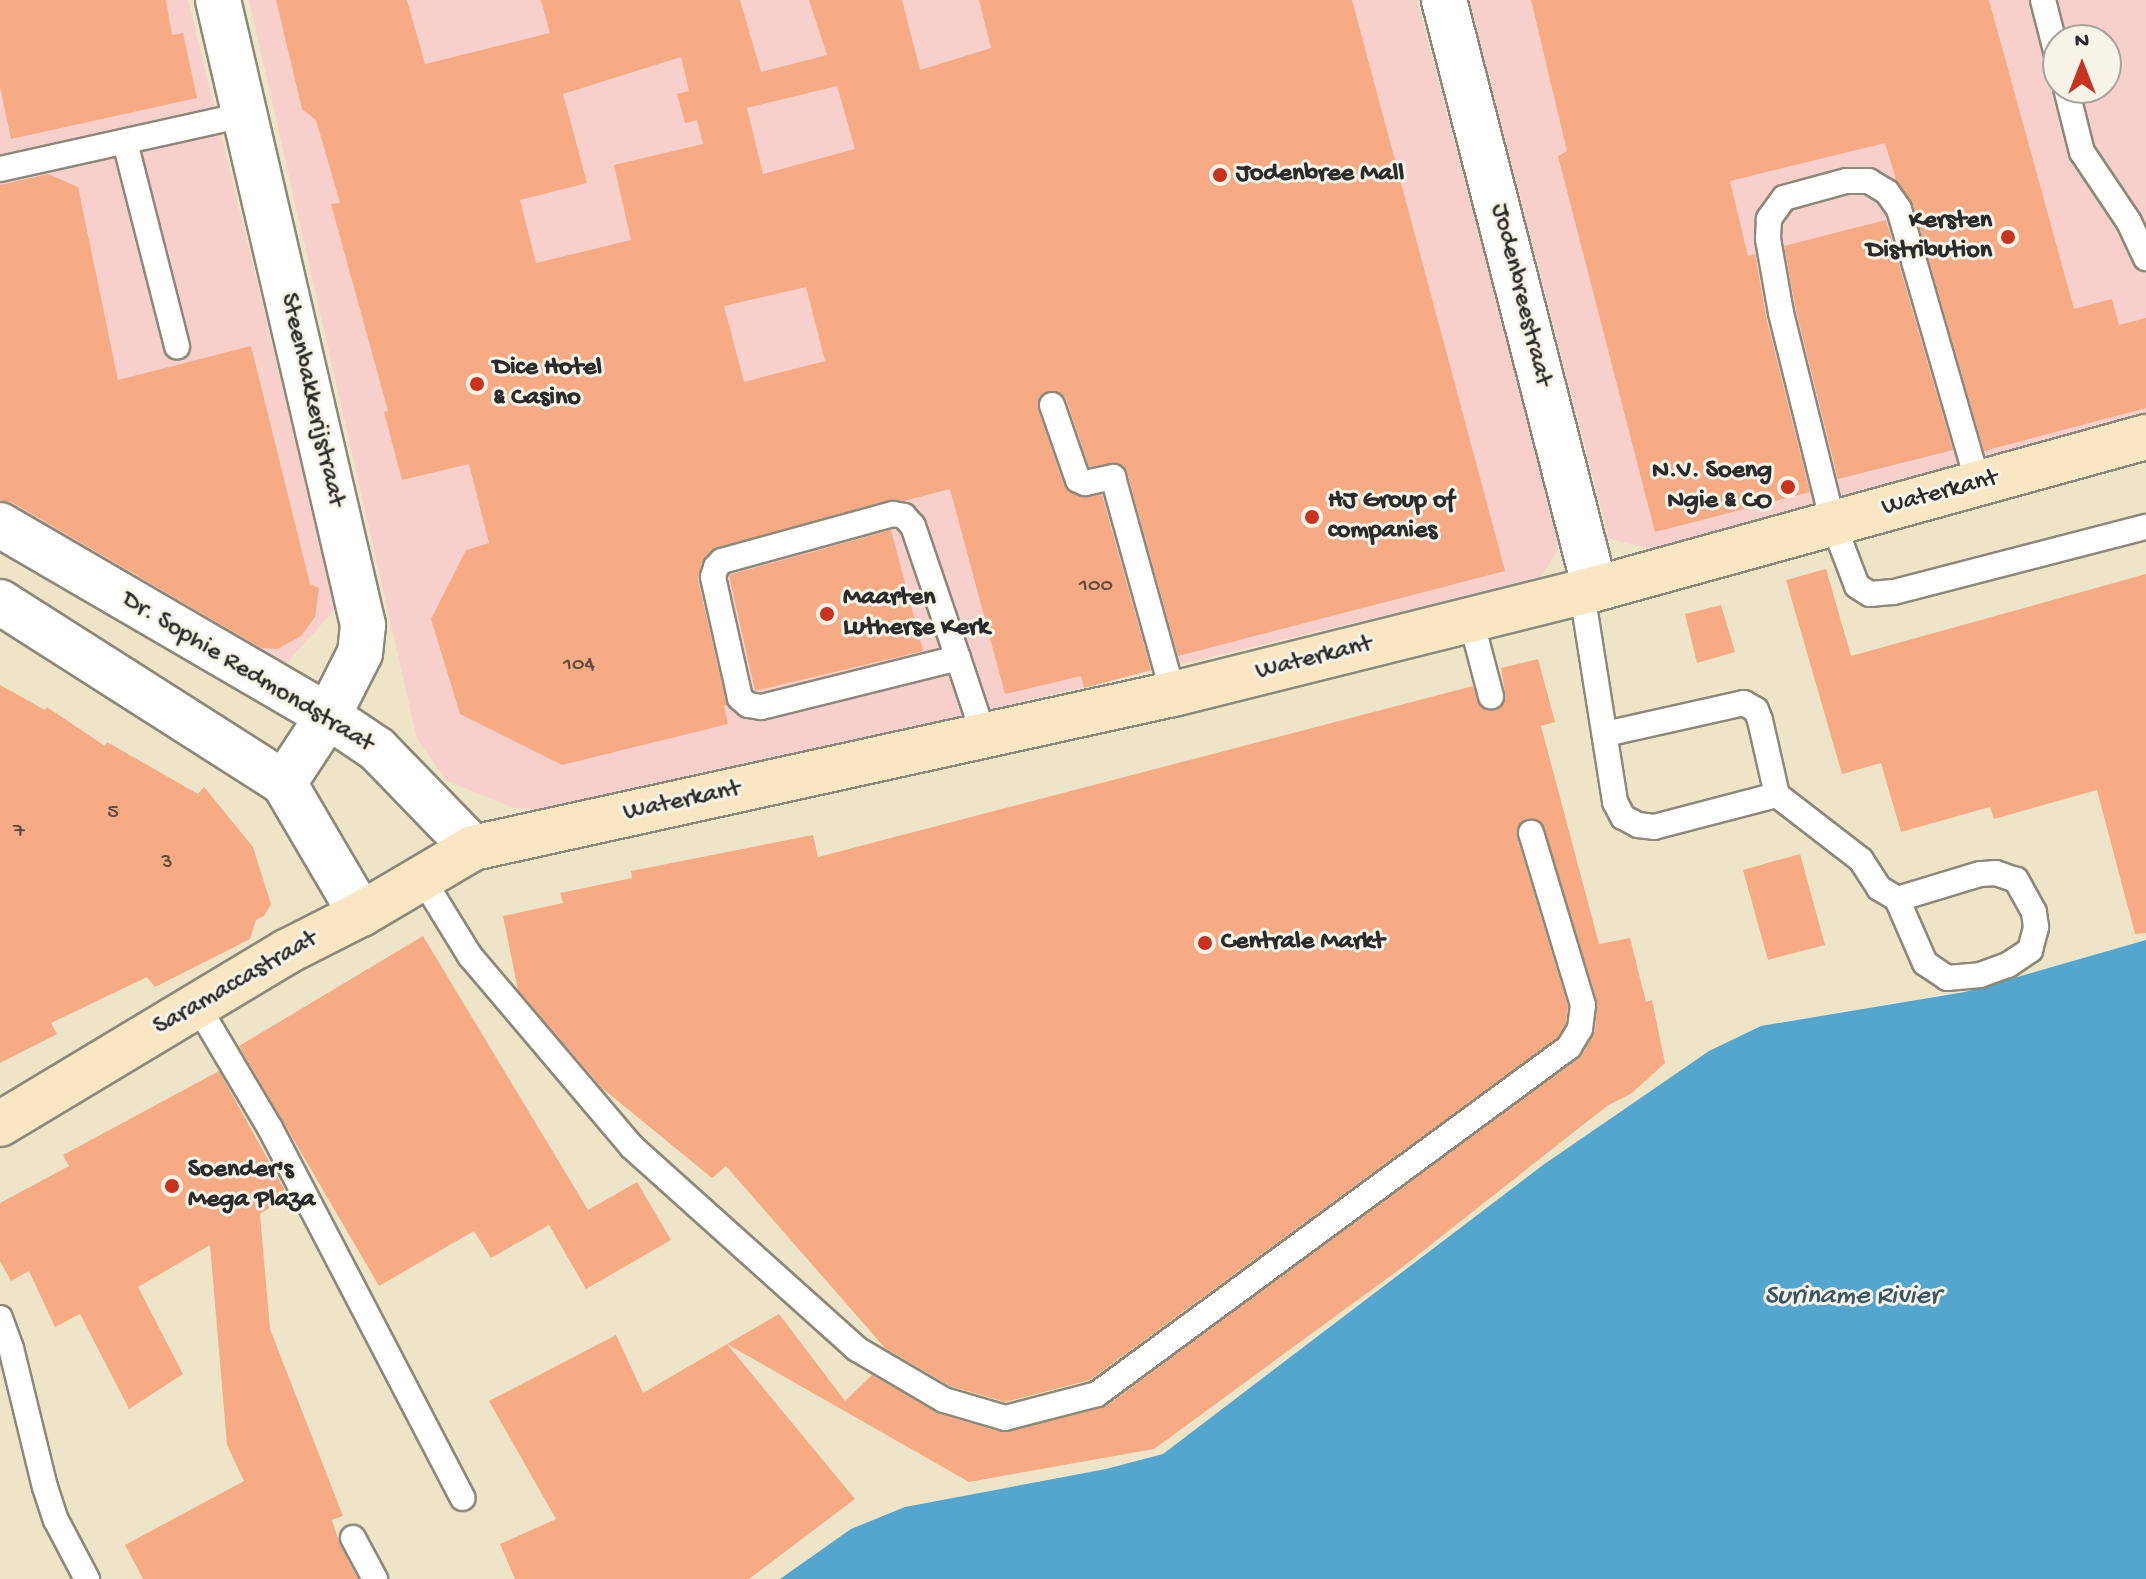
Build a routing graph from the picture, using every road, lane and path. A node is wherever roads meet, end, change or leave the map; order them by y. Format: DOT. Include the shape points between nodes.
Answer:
graph roads {
  1 [pos="218,0"];
  2 [pos="1444,0"];
  3 [pos="2043,0"];
  4 [pos="2049,24"];
  5 [pos="2070,104"];
  6 [pos="244,115"];
  7 [pos="125,142"];
  8 [pos="0,169"];
  9 [pos="2146,258"];
  10 [pos="177,346"];
  11 [pos="1052,405"];
  12 [pos="2146,437"];
  13 [pos="1978,483"];
  14 [pos="1833,523"];
  15 [pos="0,525"];
  16 [pos="2146,527"];
  17 [pos="1588,591"];
  18 [pos="0,602"];
  19 [pos="1471,620"];
  20 [pos="958,658"];
  21 [pos="1173,694"];
  22 [pos="1491,696"];
  23 [pos="328,716"];
  24 [pos="1605,734"];
  25 [pos="984,736"];
  26 [pos="284,783"];
  27 [pos="1777,795"];
  28 [pos="1531,833"];
  29 [pos="473,848"];
  30 [pos="422,878"];
  31 [pos="1897,899"];
  32 [pos="361,914"];
  33 [pos="197,1005"];
  34 [pos="0,1124"];
  35 [pos="0,1318"];
  36 [pos="463,1498"];
  37 [pos="353,1538"];
  38 [pos="87,1579"];
  39 [pos="375,1579"];
  1 -- 6 [label="street, Steenbakkerijstraat"];
  2 -- 17 [label="street, Jodenbreestraat"];
  3 -- 4 [label="lane"];
  5 -- 9 [label="lane" via="2082,152 2129,222"];
  6 -- 7 [label="lane"];
  6 -- 23 [label="street, Steenbakkerijstraat" via="363,625 360,653"];
  7 -- 8 [label="lane"];
  7 -- 10 [label="lane"];
  11 -- 21 [label="lane" via="1078,480 1113,477"];
  12 -- 13 [label="main road, Waterkant"];
  13 -- 14 [label="main road, Waterkant"];
  13 -- 14 [label="lane" via="1899,209 1887,192 1869,181 1808,191 1775,205 1768,239"];
  14 -- 16 [label="lane" via="1857,586 1870,594"];
  14 -- 17 [label="main road, Waterkant"];
  15 -- 23 [label="street, Dr. Sophie Redmondstraat"];
  17 -- 19 [label="main road, Waterkant"];
  17 -- 24 [label="lane"];
  18 -- 26 [label="street"];
  19 -- 21 [label="main road, Waterkant"];
  19 -- 22 [label="lane"];
  20 -- 20 [label="lane" via="913,526 904,516 893,514 722,561 716,567 713,577 740,698 748,705 761,707"];
  20 -- 25 [label="lane"];
  21 -- 25 [label="main road, Waterkant"];
  23 -- 26 [label="street, Steenbakkerijstraat"];
  23 -- 29 [label="street, Dr. Sophie Redmondstraat" via="377,749"];
  24 -- 27 [label="lane" via="1744,703 1760,720"];
  24 -- 27 [label="lane" via="1615,802 1623,817 1638,825 1654,827"];
  25 -- 29 [label="main road, Waterkant"];
  26 -- 32 [label="street"];
  27 -- 31 [label="lane" via="1861,860 1879,888"];
  28 -- 30 [label="lane" via="1583,1005 1580,1029 1569,1047 1097,1394 1005,1418 944,1400 857,1349 632,1147 470,956"];
  29 -- 30 [label="main road, Saramaccastraat"];
  30 -- 32 [label="main road, Saramaccastraat"];
  31 -- 31 [label="lane" via="1980,874 2016,880 2034,912 2030,950 1980,975 1947,978 1925,963"];
  32 -- 33 [label="main road, Saramaccastraat"];
  33 -- 34 [label="main road, Saramaccastraat"];
  33 -- 36 [label="lane" via="270,1128"];
  35 -- 38 [label="lane" via="45,1487"];
  37 -- 39 [label="lane"];
}
